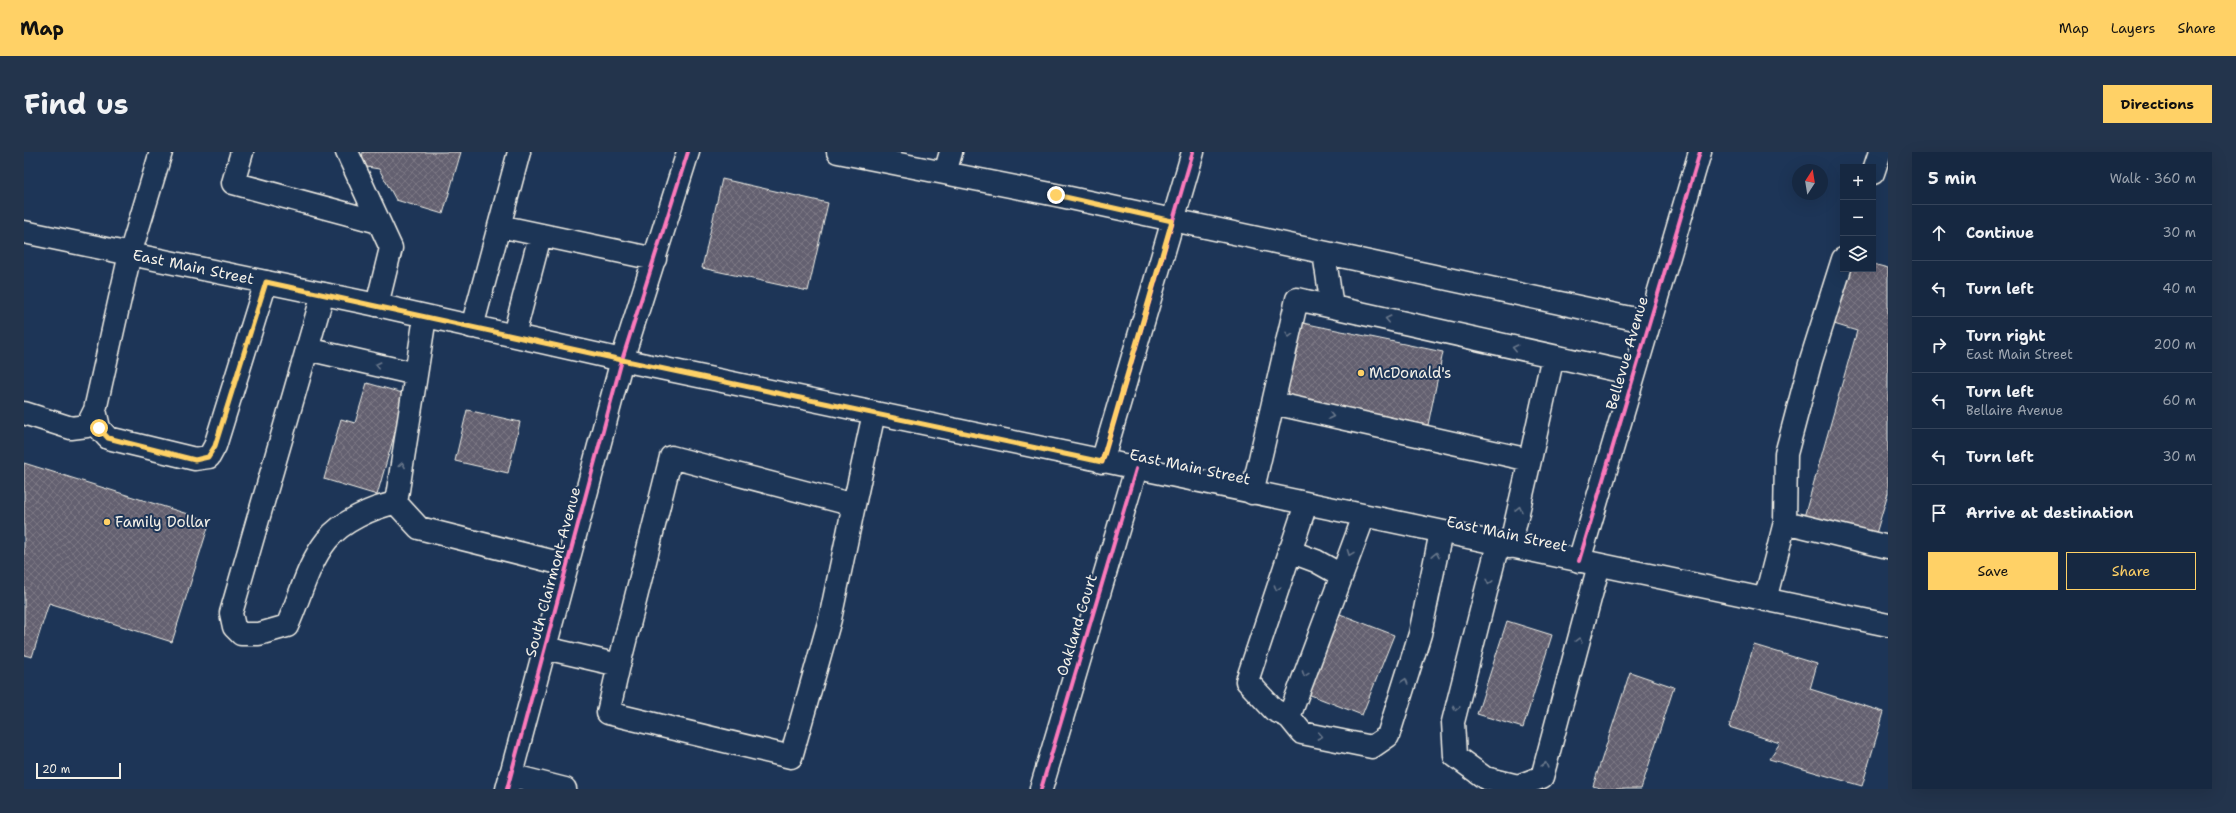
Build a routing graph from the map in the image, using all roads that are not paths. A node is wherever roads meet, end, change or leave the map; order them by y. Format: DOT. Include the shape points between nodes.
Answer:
graph roads {
  1 [pos="161,152"];
  2 [pos="242,152"];
  3 [pos="347,152"];
  4 [pos="519,152"];
  5 [pos="688,152"];
  6 [pos="838,152"];
  7 [pos="951,152"];
  8 [pos="1193,152"];
  9 [pos="1700,152"];
  10 [pos="1880,152"];
  11 [pos="1876,164"];
  12 [pos="945,173"];
  13 [pos="1172,221"];
  14 [pos="378,222"];
  15 [pos="499,226"];
  16 [pos="24,232"];
  17 [pos="540,236"];
  18 [pos="1324,253"];
  19 [pos="130,254"];
  20 [pos="654,259"];
  21 [pos="1840,268"];
  22 [pos="266,282"];
  23 [pos="323,294"];
  24 [pos="377,305"];
  25 [pos="1332,307"];
  26 [pos="425,316"];
  27 [pos="1649,322"];
  28 [pos="472,327"];
  29 [pos="514,335"];
  30 [pos="307,349"];
  31 [pos="1553,356"];
  32 [pos="622,360"];
  33 [pos="416,374"];
  34 [pos="1634,374"];
  35 [pos="1273,404"];
  36 [pos="95,410"];
  37 [pos="24,413"];
  38 [pos="874,414"];
  39 [pos="1530,460"];
  40 [pos="1102,462"];
  41 [pos="1136,469"];
  42 [pos="1252,493"];
  43 [pos="396,503"];
  44 [pos="1306,504"];
  45 [pos="854,505"];
  46 [pos="1364,516"];
  47 [pos="1785,522"];
  48 [pos="1441,532"];
  49 [pos="1504,545"];
  50 [pos="1888,547"];
  51 [pos="1288,551"];
  52 [pos="1589,563"];
  53 [pos="567,566"];
  54 [pos="1341,575"];
  55 [pos="1765,600"];
  56 [pos="1888,625"];
  57 [pos="545,648"];
  58 [pos="619,665"];
  59 [pos="1289,717"];
  60 [pos="509,782"];
  61 [pos="1517,788"];
  62 [pos="565,789"];
  63 [pos="1041,789"];
  1 -- 19 [label="main road"];
  2 -- 14 [label="main road" via="234,182"];
  3 -- 14 [label="main road"];
  4 -- 15 [label="main road"];
  5 -- 20 [label="main road, South Clairmont Avenue"];
  6 -- 12 [label="main road"];
  7 -- 12 [label="main road"];
  8 -- 13 [label="main road"];
  9 -- 27 [label="main road, Bellevue Avenue"];
  10 -- 11 [label="main road"];
  12 -- 13 [label="main road"];
  13 -- 18 [label="main road"];
  13 -- 40 [label="main road"];
  14 -- 24 [label="main road" via="391,248"];
  15 -- 17 [label="main road"];
  15 -- 28 [label="main road"];
  16 -- 19 [label="main road, East Main Street"];
  17 -- 20 [label="main road"];
  17 -- 29 [label="main road"];
  18 -- 25 [label="main road"];
  18 -- 27 [label="main road"];
  19 -- 22 [label="main road, East Main Street"];
  19 -- 36 [label="main road"];
  20 -- 32 [label="main road, South Clairmont Avenue"];
  21 -- 47 [label="main road" via="1811,360 1786,454"];
  22 -- 23 [label="main road, East Main Street"];
  22 -- 36 [label="main road" via="215,446 208,457 195,460 108,438 99,428"];
  23 -- 24 [label="main road, East Main Street"];
  23 -- 30 [label="main road"];
  24 -- 26 [label="main road, East Main Street"];
  31 -- 25 [label="main road, one-way"];
  25 -- 35 [label="main road, one-way" via="1297,299"];
  26 -- 28 [label="main road, East Main Street"];
  26 -- 33 [label="main road"];
  27 -- 34 [label="main road, Bellevue Avenue"];
  28 -- 29 [label="main road, East Main Street"];
  29 -- 32 [label="main road, East Main Street"];
  33 -- 30 [label="main road, one-way"];
  30 -- 43 [label="main road" via="231,613 234,626 242,634 259,634 287,626 312,565 327,540 352,520 380,506"];
  31 -- 34 [label="main road"];
  31 -- 39 [label="main road"];
  32 -- 38 [label="main road, East Main Street"];
  32 -- 53 [label="main road, South Clairmont Avenue"];
  43 -- 33 [label="main road, one-way"];
  34 -- 52 [label="main road, Bellevue Avenue"];
  35 -- 39 [label="main road, one-way"];
  35 -- 42 [label="main road"];
  36 -- 37 [label="main road" via="87,426 71,428"];
  38 -- 40 [label="main road, East Main Street"];
  38 -- 45 [label="main road"];
  49 -- 39 [label="main road, one-way"];
  40 -- 41 [label="main road, East Main Street"];
  41 -- 42 [label="main road, East Main Street"];
  41 -- 63 [label="main road, Oakland Court"];
  42 -- 44 [label="main road, East Main Street"];
  43 -- 53 [label="main road" via="419,528"];
  44 -- 46 [label="main road, East Main Street"];
  44 -- 51 [label="main road"];
  45 -- 58 [label="main road" via="670,457"];
  45 -- 58 [label="main road" via="830,619 791,757 608,713"];
  46 -- 48 [label="main road, East Main Street"];
  46 -- 54 [label="main road, one-way"];
  47 -- 50 [label="main road"];
  47 -- 55 [label="main road"];
  48 -- 49 [label="main road, East Main Street"];
  59 -- 48 [label="main road, one-way" via="1302,733 1372,747 1388,736 1420,634"];
  49 -- 52 [label="main road, East Main Street"];
  49 -- 61 [label="main road, one-way" via="1453,722 1455,756 1485,778"];
  51 -- 54 [label="main road" via="1316,561"];
  51 -- 59 [label="main road, one-way" via="1247,681 1274,710"];
  52 -- 55 [label="main road, East Main Street"];
  61 -- 52 [label="main road, Bellevue Avenue, one-way" via="1542,777"];
  53 -- 57 [label="main road, South Clairmont Avenue"];
  54 -- 59 [label="main road, one-way"];
  55 -- 56 [label="main road, East Main Street"];
  57 -- 58 [label="main road"];
  57 -- 60 [label="main road, South Clairmont Avenue"];
  60 -- 62 [label="main road"];
}
